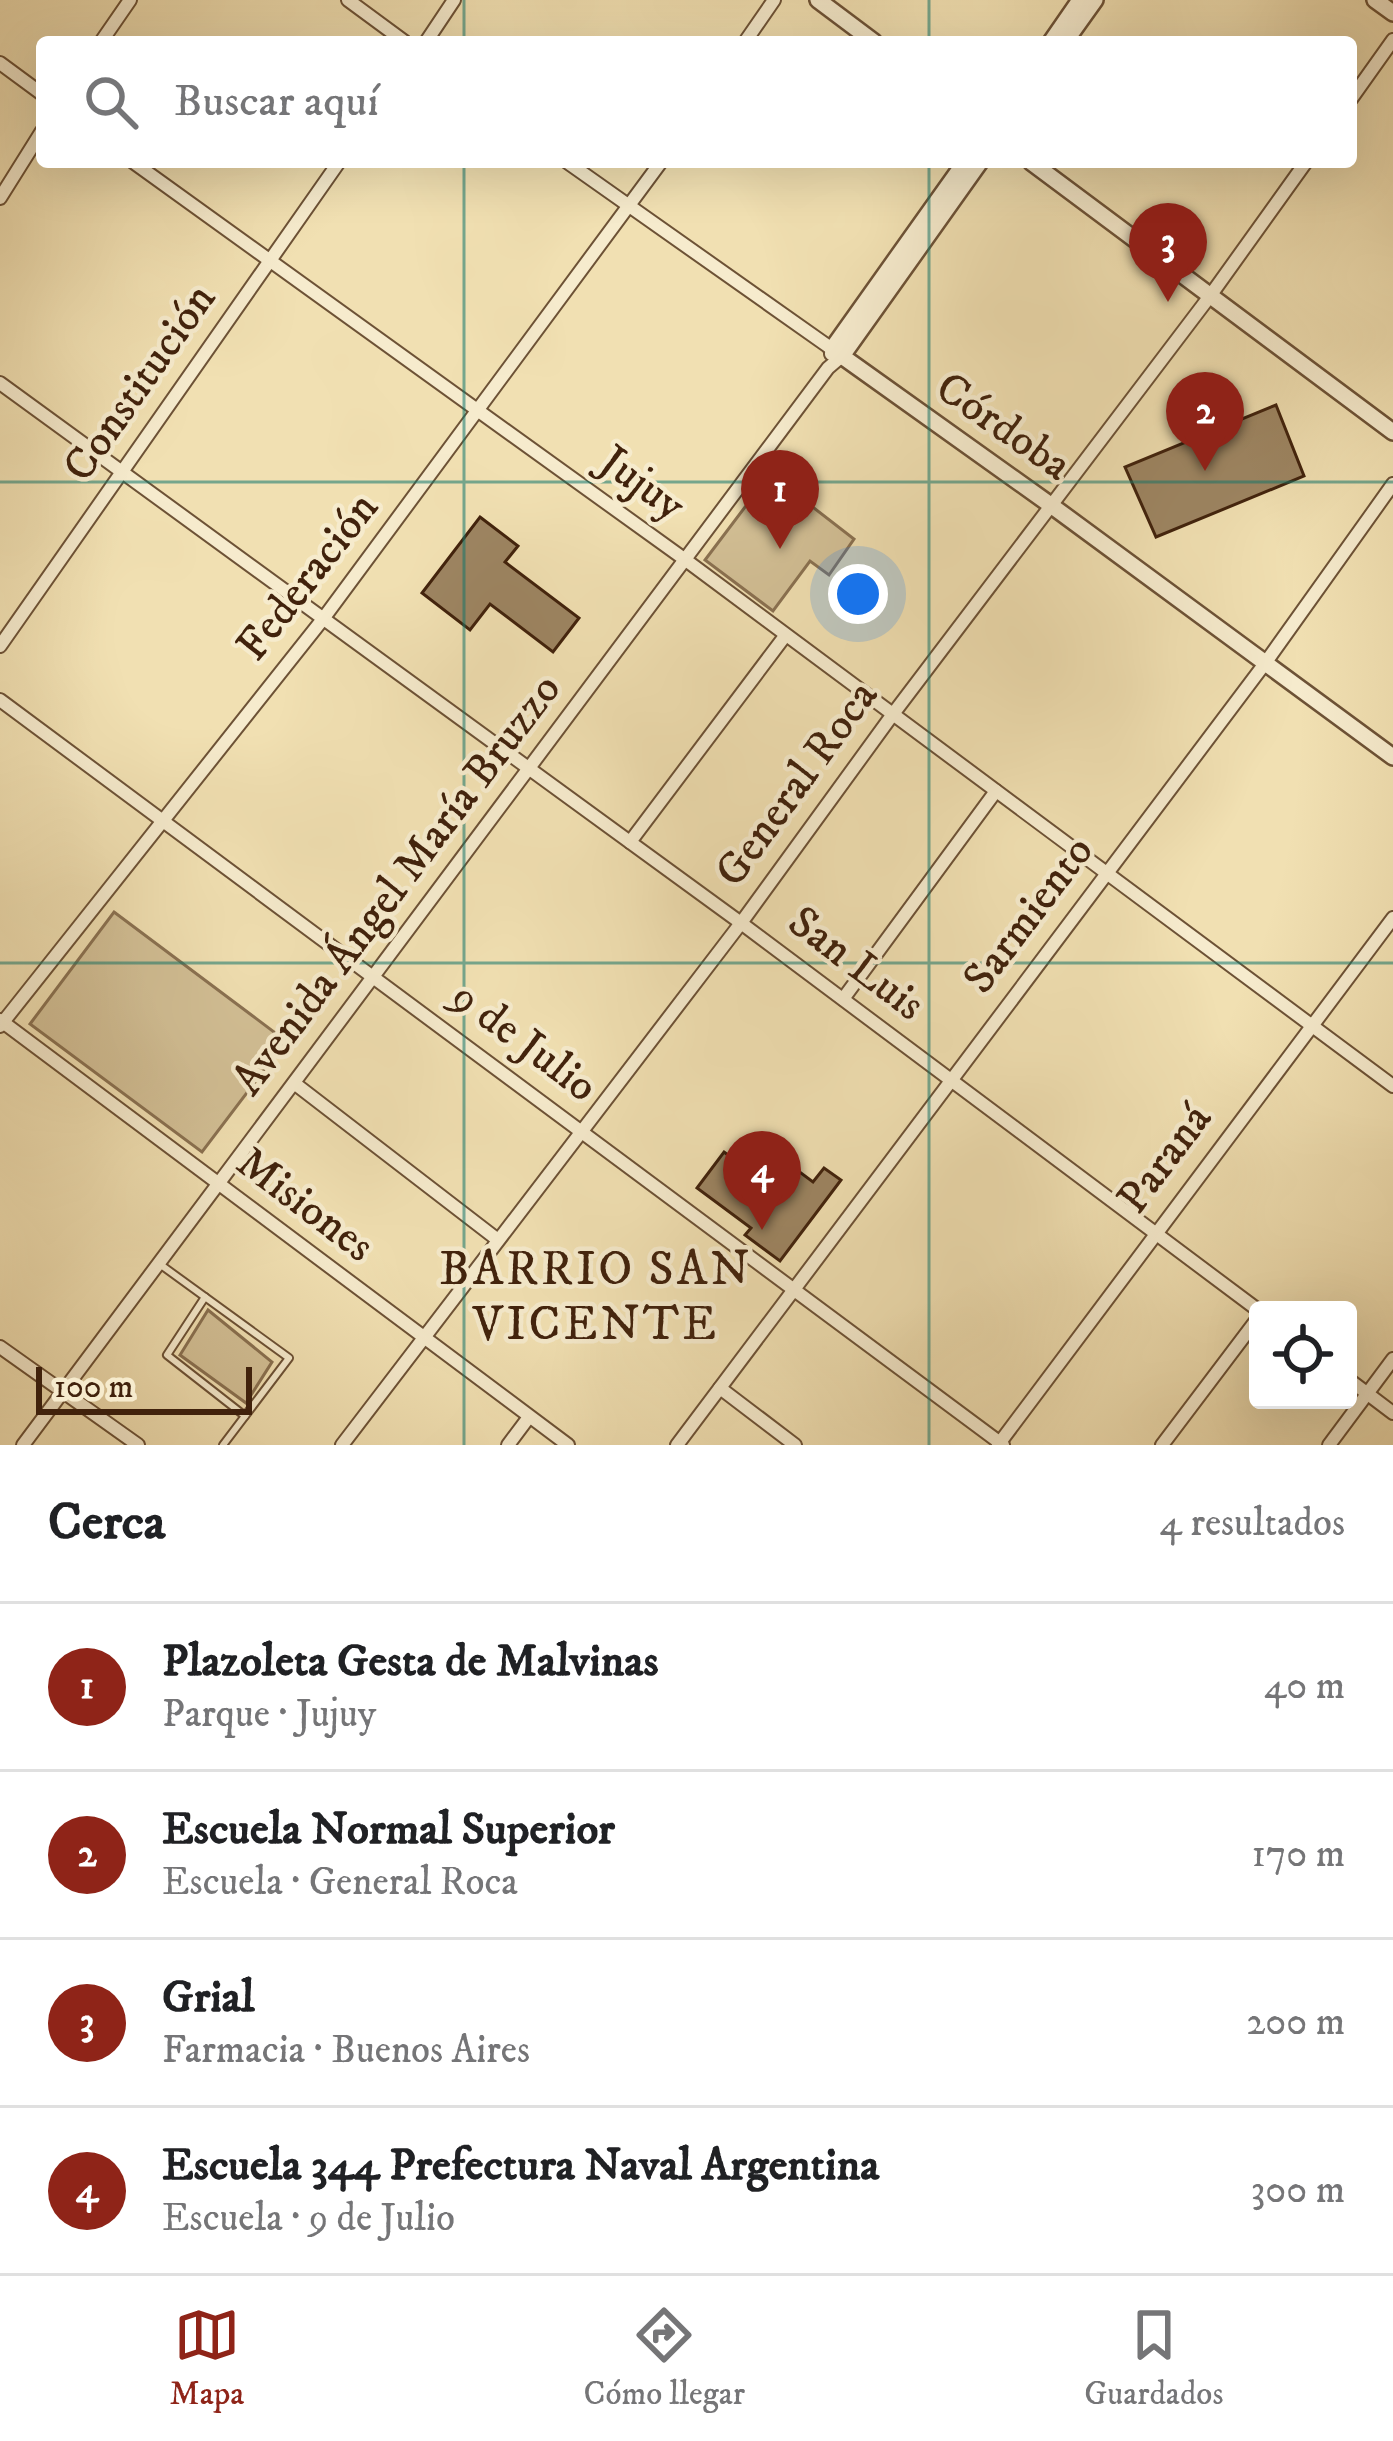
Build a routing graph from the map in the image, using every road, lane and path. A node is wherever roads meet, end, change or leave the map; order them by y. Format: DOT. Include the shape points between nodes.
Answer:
graph roads {
  1 [pos="130,0"];
  2 [pos="348,0"];
  3 [pos="454,0"];
  4 [pos="774,0"];
  5 [pos="818,0"];
  6 [pos="1080,0"];
  7 [pos="1095,0"];
  8 [pos="1375,0"];
  9 [pos="1393,14"];
  10 [pos="105,36"];
  11 [pos="397,36"];
  12 [pos="429,36"];
  13 [pos="749,36"];
  14 [pos="866,36"];
  15 [pos="1055,36"];
  16 [pos="1069,36"];
  17 [pos="1393,40"];
  18 [pos="0,63"];
  19 [pos="36,90"];
  20 [pos="1357,91"];
  21 [pos="36,141"];
  22 [pos="142,168"];
  23 [pos="336,168"];
  24 [pos="575,168"];
  25 [pos="657,168"];
  26 [pos="961,168"];
  27 [pos="976,168"];
  28 [pos="1039,168"];
  29 [pos="1302,168"];
  30 [pos="0,198"];
  31 [pos="629,208"];
  32 [pos="268,261"];
  33 [pos="1210,296"];
  34 [pos="837,353"];
  35 [pos="0,383"];
  36 [pos="479,411"];
  37 [pos="1393,432"];
  38 [pos="122,472"];
  39 [pos="1393,484"];
  40 [pos="1052,506"];
  41 [pos="687,561"];
  42 [pos="323,619"];
  43 [pos="785,636"];
  44 [pos="0,646"];
  45 [pos="1266,662"];
  46 [pos="0,700"];
  47 [pos="893,714"];
  48 [pos="1393,757"];
  49 [pos="530,767"];
  50 [pos="996,791"];
  51 [pos="164,820"];
  52 [pos="630,842"];
  53 [pos="1106,872"];
  54 [pos="1393,918"];
  55 [pos="741,922"];
  56 [pos="374,975"];
  57 [pos="843,999"];
  58 [pos="1,1023"];
  59 [pos="1312,1025"];
  60 [pos="950,1080"];
  61 [pos="294,1083"];
  62 [pos="1393,1086"];
  63 [pos="584,1131"];
  64 [pos="216,1183"];
  65 [pos="1154,1232"];
  66 [pos="498,1240"];
  67 [pos="158,1262"];
  68 [pos="790,1290"];
  69 [pos="205,1297"];
  70 [pos="1249,1307"];
  71 [pos="1249,1326"];
  72 [pos="422,1340"];
  73 [pos="0,1347"];
  74 [pos="1393,1359"];
  75 [pos="1357,1386"];
  76 [pos="720,1388"];
  77 [pos="64,1392"];
  78 [pos="1367,1394"];
  79 [pos="1393,1413"];
  80 [pos="245,1416"];
  81 [pos="529,1417"];
  82 [pos="1000,1444"];
  83 [pos="23,1445"];
  84 [pos="138,1445"];
  85 [pos="223,1445"];
  86 [pos="341,1445"];
  87 [pos="508,1445"];
  88 [pos="568,1445"];
  89 [pos="676,1445"];
  90 [pos="794,1445"];
  91 [pos="1162,1445"];
  92 [pos="1329,1445"];
  1 -- 10 [label="street"];
  2 -- 11 [label="street"];
  3 -- 12 [label="street"];
  4 -- 13 [label="street"];
  5 -- 14 [label="street"];
  6 -- 15 [label="street"];
  7 -- 16 [label="street"];
  8 -- 9 [label="street"];
  17 -- 20 [label="street"];
  18 -- 19 [label="street"];
  21 -- 30 [label="street"];
  22 -- 32 [label="street, Jujuy"];
  23 -- 32 [label="street, Constitución"];
  24 -- 31 [label="street, Córdoba"];
  25 -- 31 [label="street, Federación"];
  26 -- 34 [label="street, Avenida Ángel María Bruzzo"];
  27 -- 34 [label="street, Avenida Ángel María Bruzzo"];
  28 -- 33 [label="street"];
  29 -- 33 [label="street, General Roca"];
  31 -- 34 [label="street, Córdoba"];
  31 -- 36 [label="street, Federación"];
  32 -- 36 [label="street, Jujuy"];
  32 -- 38 [label="street, Constitución"];
  33 -- 37 [label="street"];
  33 -- 40 [label="street, General Roca"];
  34 -- 40 [label="street, Córdoba"];
  34 -- 41 [label="street, Avenida Ángel María Bruzzo"];
  35 -- 38 [label="street, San Luis"];
  36 -- 41 [label="street, Jujuy"];
  36 -- 42 [label="street, Federación"];
  38 -- 42 [label="street, San Luis"];
  38 -- 44 [label="street, Constitución"];
  39 -- 45 [label="street, Sarmiento"];
  40 -- 45 [label="street, Córdoba"];
  40 -- 47 [label="street, General Roca"];
  41 -- 43 [label="street, Jujuy"];
  41 -- 49 [label="street, Avenida Ángel María Bruzzo"];
  42 -- 49 [label="street, San Luis"];
  42 -- 51 [label="street, Federación"];
  43 -- 47 [label="street, Jujuy"];
  43 -- 52 [label="street"];
  45 -- 48 [label="street, Córdoba"];
  45 -- 53 [label="street, Sarmiento"];
  46 -- 51 [label="street, 9 de Julio"];
  47 -- 50 [label="street, Jujuy"];
  47 -- 55 [label="street, General Roca"];
  49 -- 52 [label="street, San Luis"];
  49 -- 56 [label="street, Avenida Ángel María Bruzzo"];
  50 -- 53 [label="street, Jujuy"];
  50 -- 57 [label="street"];
  51 -- 56 [label="street, 9 de Julio"];
  51 -- 58 [label="street, Federación"];
  52 -- 55 [label="street, San Luis"];
  53 -- 59 [label="street, Jujuy"];
  53 -- 60 [label="street, Sarmiento"];
  54 -- 59 [label="street, Paraná"];
  55 -- 57 [label="street, San Luis"];
  55 -- 63 [label="street, General Roca"];
  56 -- 61 [label="street, Avenida Ángel María Bruzzo"];
  56 -- 63 [label="street, 9 de Julio"];
  57 -- 60 [label="street, San Luis"];
  58 -- 64 [label="street, Misiones"];
  59 -- 62 [label="street, Jujuy"];
  59 -- 65 [label="street, Paraná"];
  60 -- 65 [label="street, San Luis"];
  60 -- 68 [label="street, Sarmiento"];
  61 -- 64 [label="street, Avenida Ángel María Bruzzo"];
  61 -- 66 [label="street"];
  63 -- 66 [label="street, General Roca"];
  63 -- 68 [label="street, 9 de Julio"];
  64 -- 67 [label="street, Avenida Ángel María Bruzzo"];
  64 -- 72 [label="street, Misiones"];
  65 -- 70 [label="street, San Luis"];
  65 -- 82 [label="street, Paraná"];
  66 -- 72 [label="street, General Roca"];
  67 -- 69 [label="lane"];
  67 -- 77 [label="street, Avenida Ángel María Bruzzo"];
  68 -- 76 [label="street, Sarmiento"];
  68 -- 82 [label="street, 9 de Julio"];
  69 -- 80 [label="lane" via="167,1355"];
  69 -- 80 [label="lane" via="289,1358"];
  71 -- 91 [label="street"];
  72 -- 81 [label="street, Misiones"];
  72 -- 86 [label="street, General Roca"];
  73 -- 77 [label="street"];
  74 -- 78 [label="street"];
  75 -- 78 [label="street"];
  76 -- 89 [label="street, Sarmiento"];
  76 -- 90 [label="street"];
  77 -- 83 [label="street, Avenida Ángel María Bruzzo"];
  77 -- 84 [label="street"];
  78 -- 79 [label="street"];
  78 -- 92 [label="street"];
  80 -- 85 [label="lane"];
  81 -- 87 [label="street"];
  81 -- 88 [label="street, Misiones"];
}
